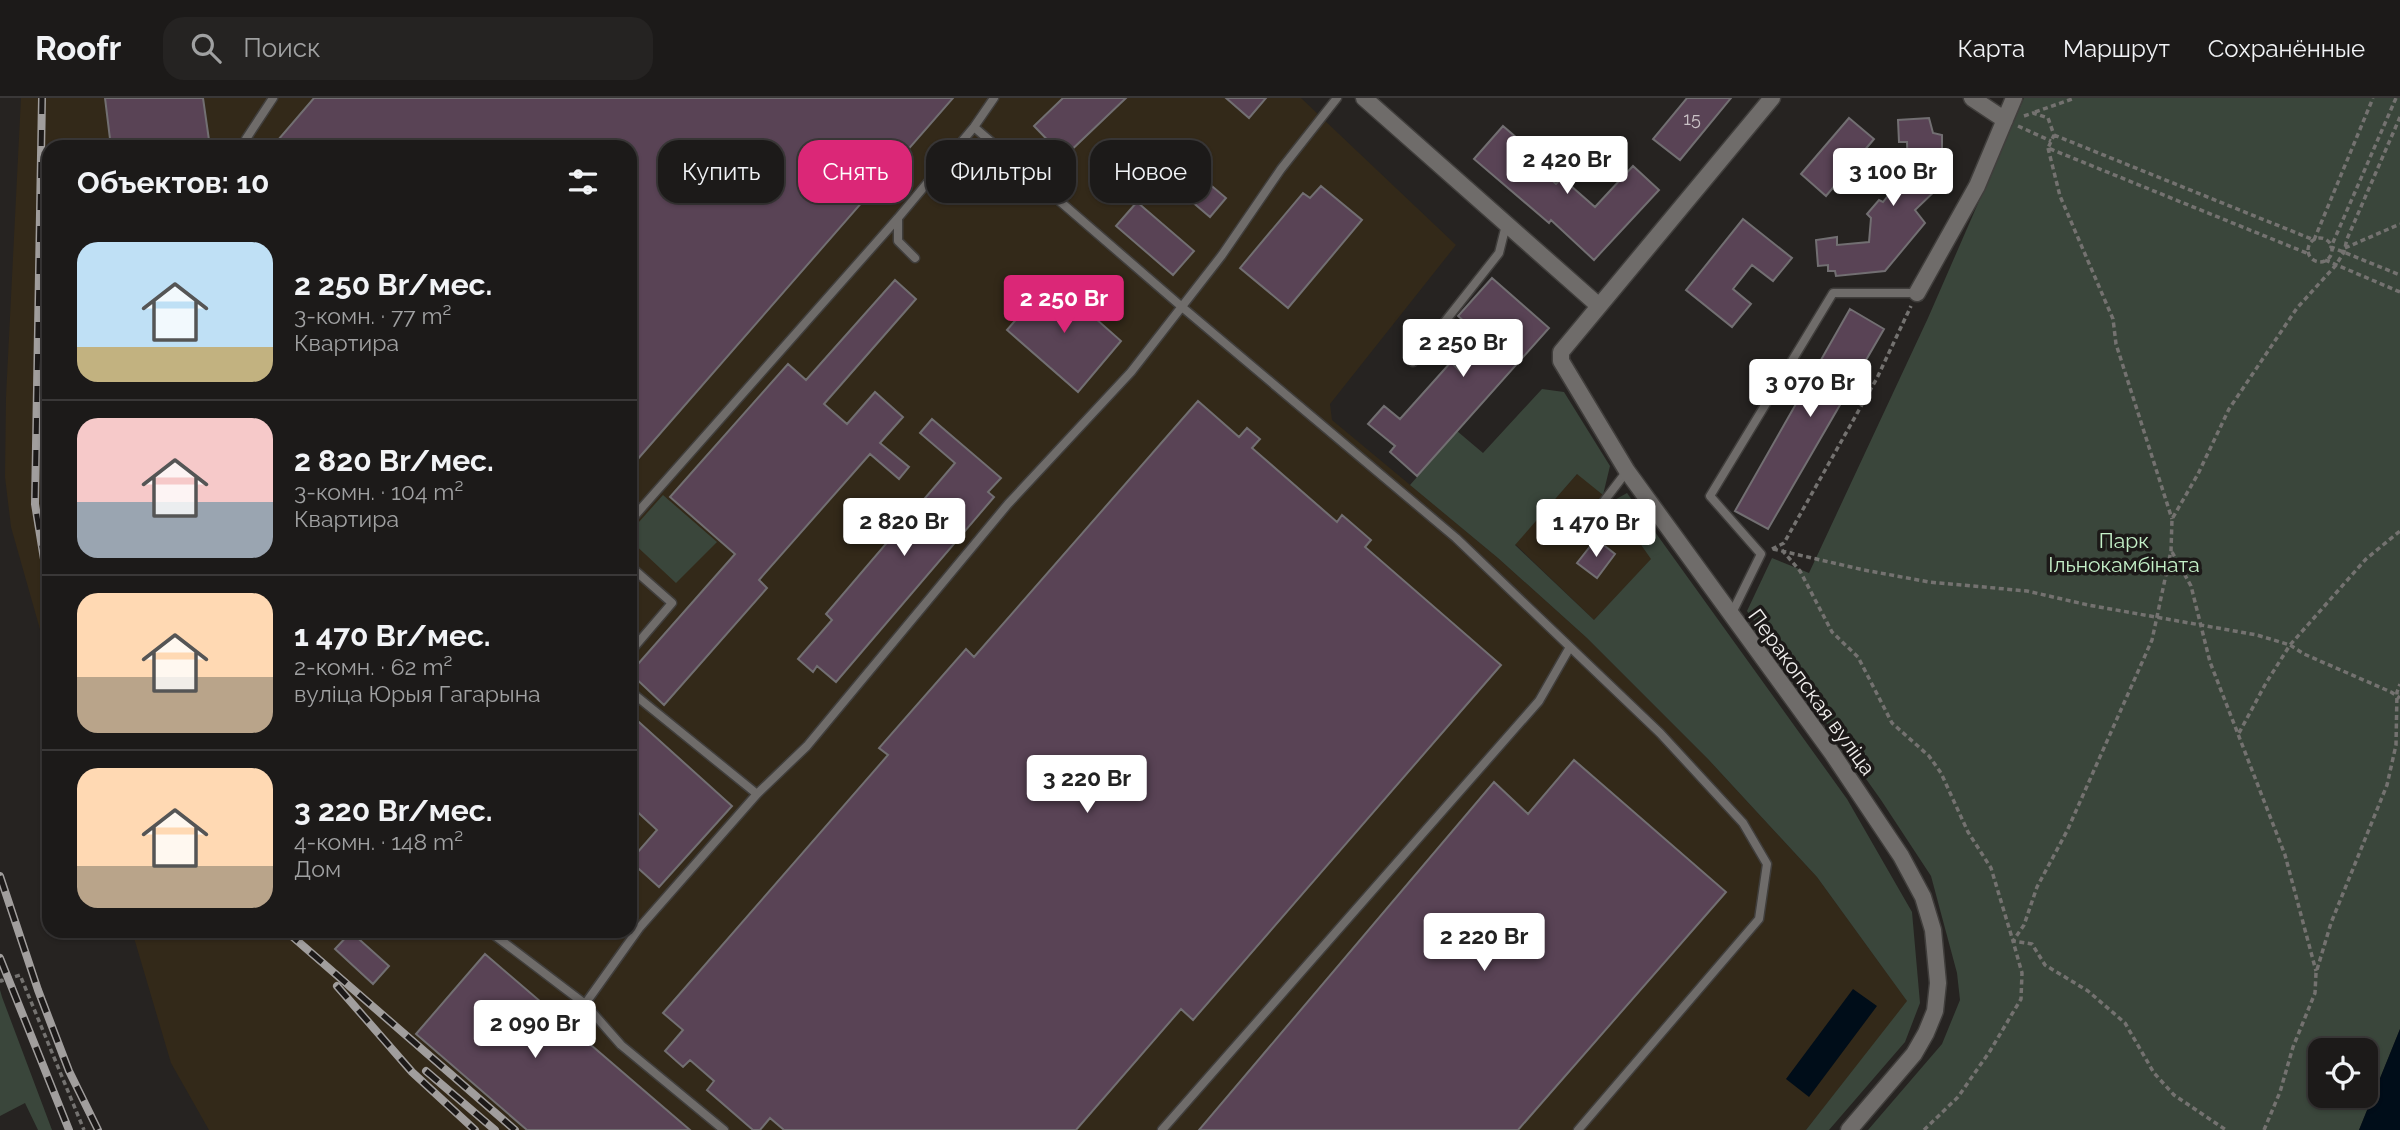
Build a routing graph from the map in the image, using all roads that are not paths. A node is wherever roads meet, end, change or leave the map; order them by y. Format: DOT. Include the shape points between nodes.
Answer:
graph roads {
  1 [pos="273,98"];
  2 [pos="994,98"];
  3 [pos="1337,98"];
  4 [pos="1364,98"];
  5 [pos="1772,98"];
  6 [pos="1972,98"];
  7 [pos="2014,98"];
  8 [pos="2005,120"];
  9 [pos="974,127"];
  10 [pos="246,140"];
  11 [pos="898,218"];
  12 [pos="1506,225"];
  13 [pos="915,258"];
  14 [pos="1917,293"];
  15 [pos="1599,306"];
  16 [pos="1182,307"];
  17 [pos="1413,362"];
  18 [pos="1628,471"];
  19 [pos="637,512"];
  20 [pos="1612,532"];
  21 [pos="637,572"];
  22 [pos="1731,615"];
  23 [pos="637,644"];
  24 [pos="1570,647"];
  25 [pos="637,697"];
  26 [pos="757,794"];
  27 [pos="637,932"];
  28 [pos="498,938"];
  29 [pos="633,938"];
  30 [pos="585,1004"];
  31 [pos="724,1130"];
  32 [pos="1162,1130"];
  33 [pos="1578,1130"];
  34 [pos="1849,1130"];
  1 -- 10 [label="lane"];
  2 -- 9 [label="lane"];
  3 -- 16 [label="lane"];
  4 -- 12 [label="street"];
  5 -- 15 [label="street"];
  6 -- 8 [label="street"];
  7 -- 8 [label="street"];
  8 -- 14 [label="street" via="1967,207"];
  9 -- 11 [label="lane"];
  9 -- 16 [label="lane"];
  11 -- 13 [label="lane" via="898,241"];
  11 -- 19 [label="lane"];
  12 -- 15 [label="street"];
  12 -- 17 [label="lane" via="1499,253"];
  14 -- 22 [label="lane, Перакопская вуліца" via="1833,293 1710,496 1761,554"];
  15 -- 18 [label="street" via="1561,352 1561,361"];
  16 -- 24 [label="lane" via="1456,538"];
  16 -- 26 [label="lane" via="1131,372 1008,504 807,746"];
  18 -- 20 [label="lane" via="1598,509"];
  18 -- 22 [label="street"];
  21 -- 23 [label="lane" via="672,603"];
  22 -- 34 [label="street, Перакопская вуліца" via="1901,856 1923,897 1933,930 1938,983 1935,1011 1926,1033 1914,1054"];
  24 -- 32 [label="lane" via="1539,701"];
  24 -- 33 [label="lane" via="1660,733 1742,823 1767,864 1759,919"];
  25 -- 26 [label="lane"];
  26 -- 27 [label="lane"];
  28 -- 30 [label="lane"];
  29 -- 30 [label="lane"];
  30 -- 31 [label="lane" via="621,1045"];
}
